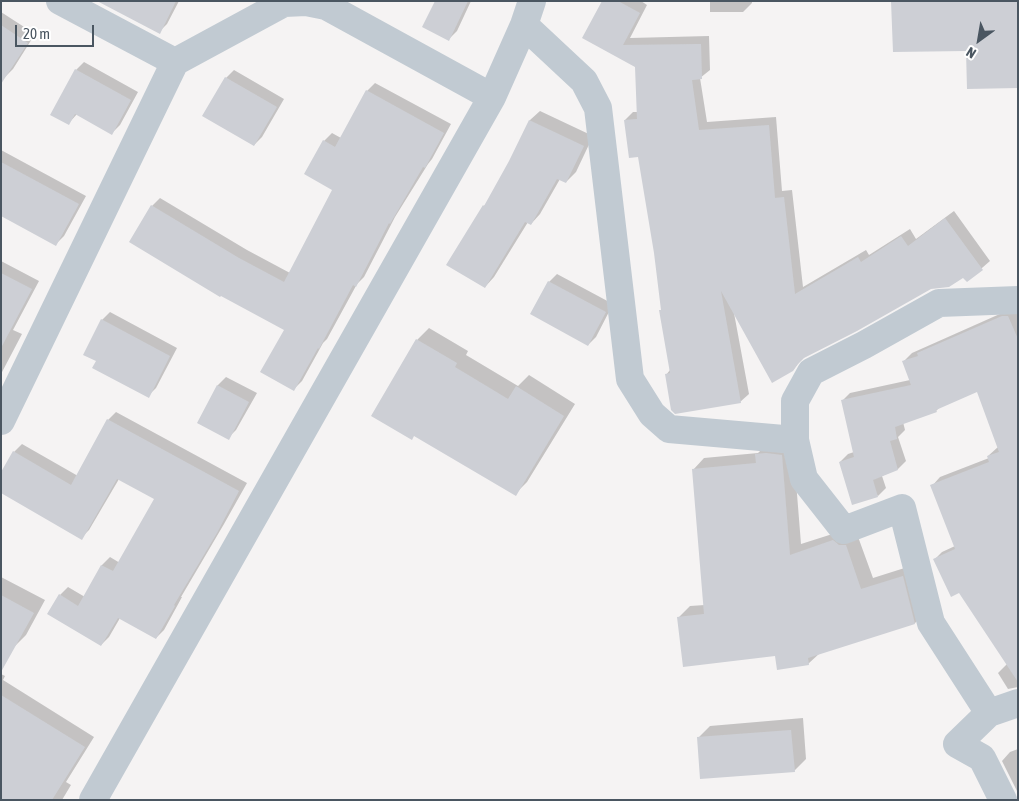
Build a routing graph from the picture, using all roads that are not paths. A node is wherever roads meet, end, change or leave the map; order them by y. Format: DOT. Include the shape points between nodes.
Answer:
graph roads {
  1 [pos="60,1"];
  2 [pos="528,13"];
  3 [pos="175,62"];
  4 [pos="492,97"];
  5 [pos="1018,300"];
  6 [pos="1,421"];
  7 [pos="795,440"];
  8 [pos="1018,702"];
  9 [pos="989,713"];
  10 [pos="93,800"];
  11 [pos="1003,800"];
  1 -- 3 [label="street"];
  2 -- 4 [label="street"];
  2 -- 7 [label="street" via="584,81 598,108 630,379 652,414 669,429"];
  3 -- 4 [label="street" via="284,3 306,2 326,6"];
  3 -- 6 [label="street"];
  4 -- 10 [label="street"];
  5 -- 7 [label="street" via="938,303 811,372 795,401"];
  7 -- 9 [label="street" via="804,480 844,530 902,508 931,623"];
  8 -- 9 [label="street"];
  9 -- 11 [label="street" via="957,744 982,758"];
}
